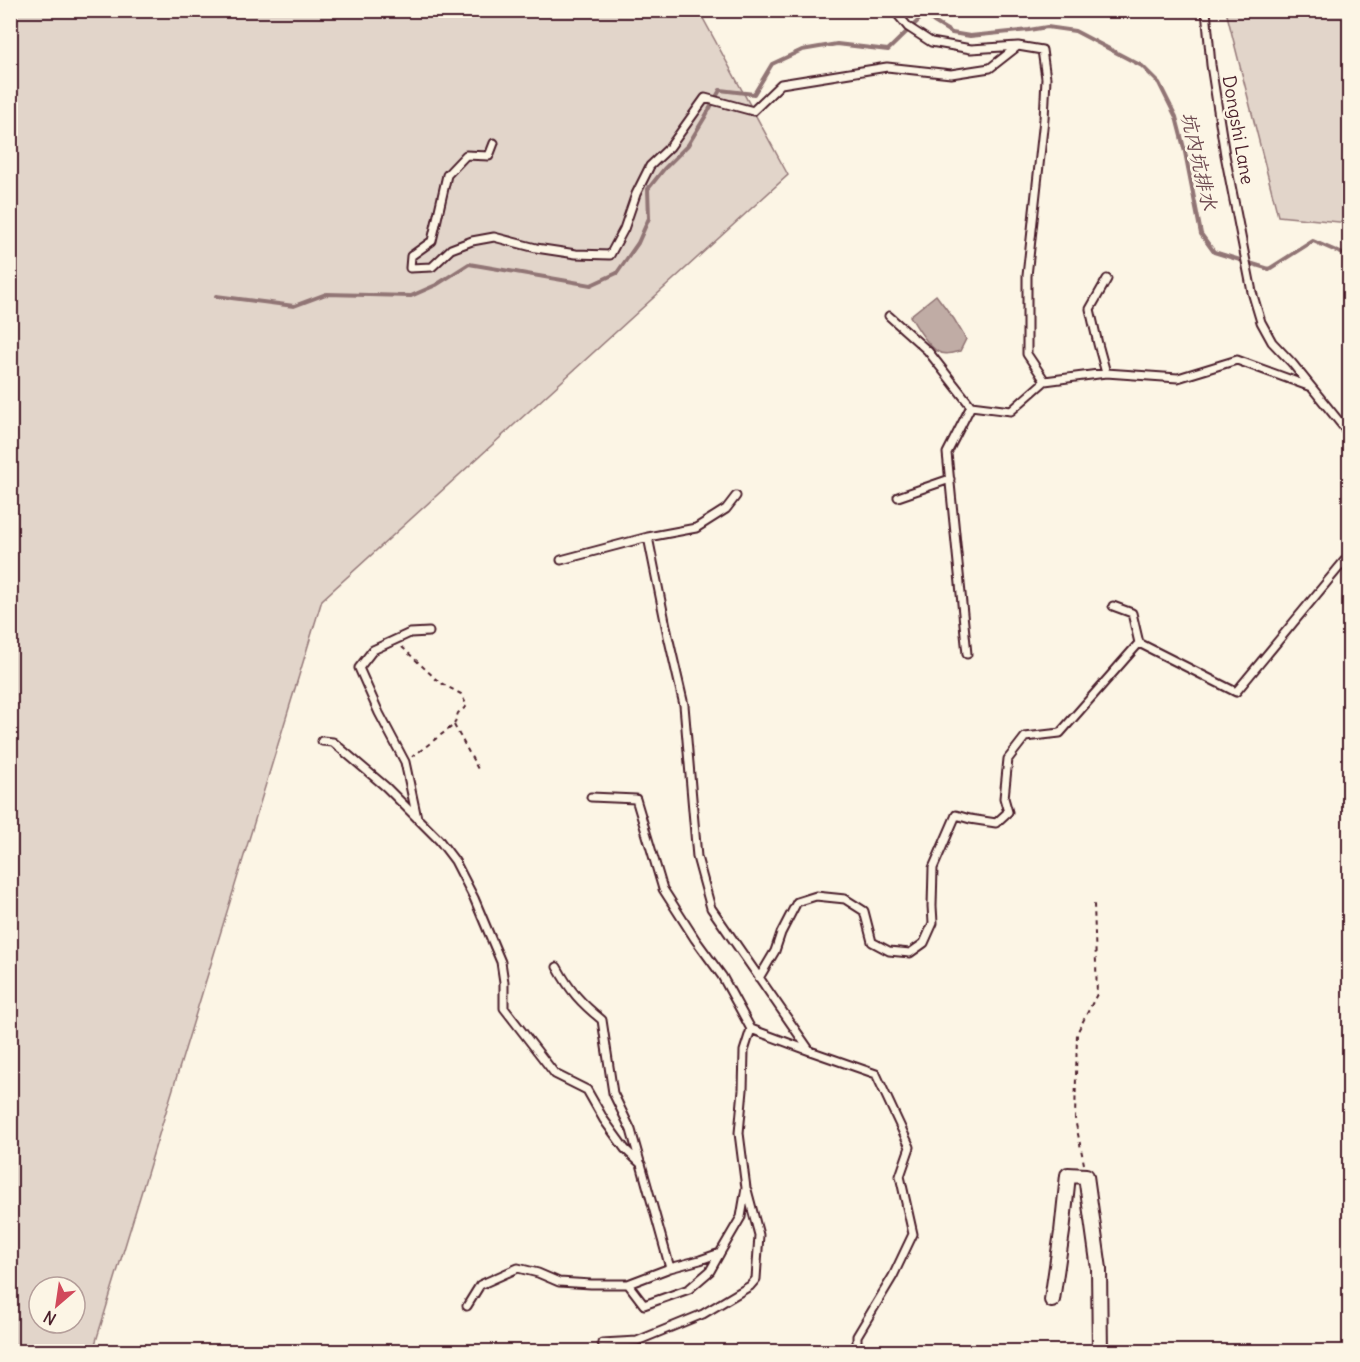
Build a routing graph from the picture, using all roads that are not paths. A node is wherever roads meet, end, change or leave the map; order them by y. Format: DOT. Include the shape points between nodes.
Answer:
graph roads {
  1 [pos="894,10"];
  2 [pos="1206,10"];
  3 [pos="1018,46"];
  4 [pos="494,143"];
  5 [pos="1107,279"];
  6 [pos="889,316"];
  7 [pos="1106,373"];
  8 [pos="1046,381"];
  9 [pos="1311,387"];
  10 [pos="971,406"];
  11 [pos="1350,435"];
  12 [pos="950,478"];
  13 [pos="736,496"];
  14 [pos="898,497"];
  15 [pos="648,537"];
  16 [pos="1350,555"];
  17 [pos="561,560"];
  18 [pos="1113,606"];
  19 [pos="429,632"];
  20 [pos="1139,643"];
  21 [pos="967,654"];
  22 [pos="322,741"];
  23 [pos="591,797"];
  24 [pos="417,818"];
  25 [pos="558,967"];
  26 [pos="759,978"];
  27 [pos="751,1029"];
  28 [pos="810,1051"];
  29 [pos="641,1164"];
  30 [pos="746,1188"];
  31 [pos="720,1253"];
  32 [pos="670,1268"];
  33 [pos="628,1284"];
  34 [pos="1052,1300"];
  35 [pos="467,1306"];
  36 [pos="602,1343"];
  37 [pos="857,1352"];
  38 [pos="1100,1352"];
  1 -- 3 [label="lane" via="908,27 931,42 971,49"];
  2 -- 9 [label="lane, Dongshi Lane" via="1225,155 1252,292 1272,342"];
  3 -- 4 [label="lane" via="990,68 951,74 887,67 781,84 753,111 705,98 670,147 650,166 610,255 536,248 494,237 451,249 432,267 410,268 411,256 432,241 447,175 466,155 489,156"];
  3 -- 8 [label="lane" via="1042,50 1046,78 1027,276 1027,354"];
  5 -- 7 [label="lane" via="1090,309"];
  6 -- 10 [label="lane" via="928,351"];
  7 -- 8 [label="lane"];
  7 -- 9 [label="lane" via="1178,378 1237,360"];
  8 -- 10 [label="lane" via="1011,411"];
  9 -- 11 [label="lane"];
  10 -- 12 [label="lane" via="948,453"];
  12 -- 14 [label="lane"];
  12 -- 21 [label="lane"];
  13 -- 15 [label="lane" via="726,509 696,528"];
  15 -- 17 [label="lane"];
  15 -- 26 [label="lane" via="684,705 697,857 711,908"];
  16 -- 20 [label="lane" via="1236,692"];
  18 -- 20 [label="lane" via="1132,613"];
  19 -- 24 [label="lane" via="410,633 373,650 359,668 405,762"];
  20 -- 26 [label="lane" via="1060,733 1025,737 1008,759 1004,798 1008,812 996,823 956,815 933,868 933,923 924,943 910,953 889,951 872,942 864,910 844,899 816,896 797,902"];
  22 -- 24 [label="lane" via="333,742"];
  23 -- 27 [label="lane" via="636,799 663,889 723,976"];
  24 -- 29 [label="lane" via="455,861 474,898 501,962 504,1008 555,1074 587,1090 625,1149"];
  25 -- 29 [label="lane" via="568,987 603,1020 613,1093 631,1130"];
  26 -- 28 [label="lane"];
  27 -- 28 [label="lane"];
  27 -- 30 [label="lane" via="744,1051 739,1133"];
  28 -- 37 [label="lane" via="876,1074 910,1147 900,1176 913,1234 893,1276 856,1336"];
  29 -- 32 [label="lane"];
  30 -- 31 [label="lane" via="741,1217"];
  30 -- 36 [label="lane" via="759,1235 756,1279 750,1286 703,1314 637,1341"];
  31 -- 32 [label="lane"];
  31 -- 33 [label="lane" via="710,1271 689,1289 644,1305"];
  32 -- 33 [label="lane"];
  33 -- 35 [label="lane" via="559,1282 518,1268 480,1285"];
  34 -- 38 [label="street" via="1068,1175 1086,1176 1099,1269"];
}
